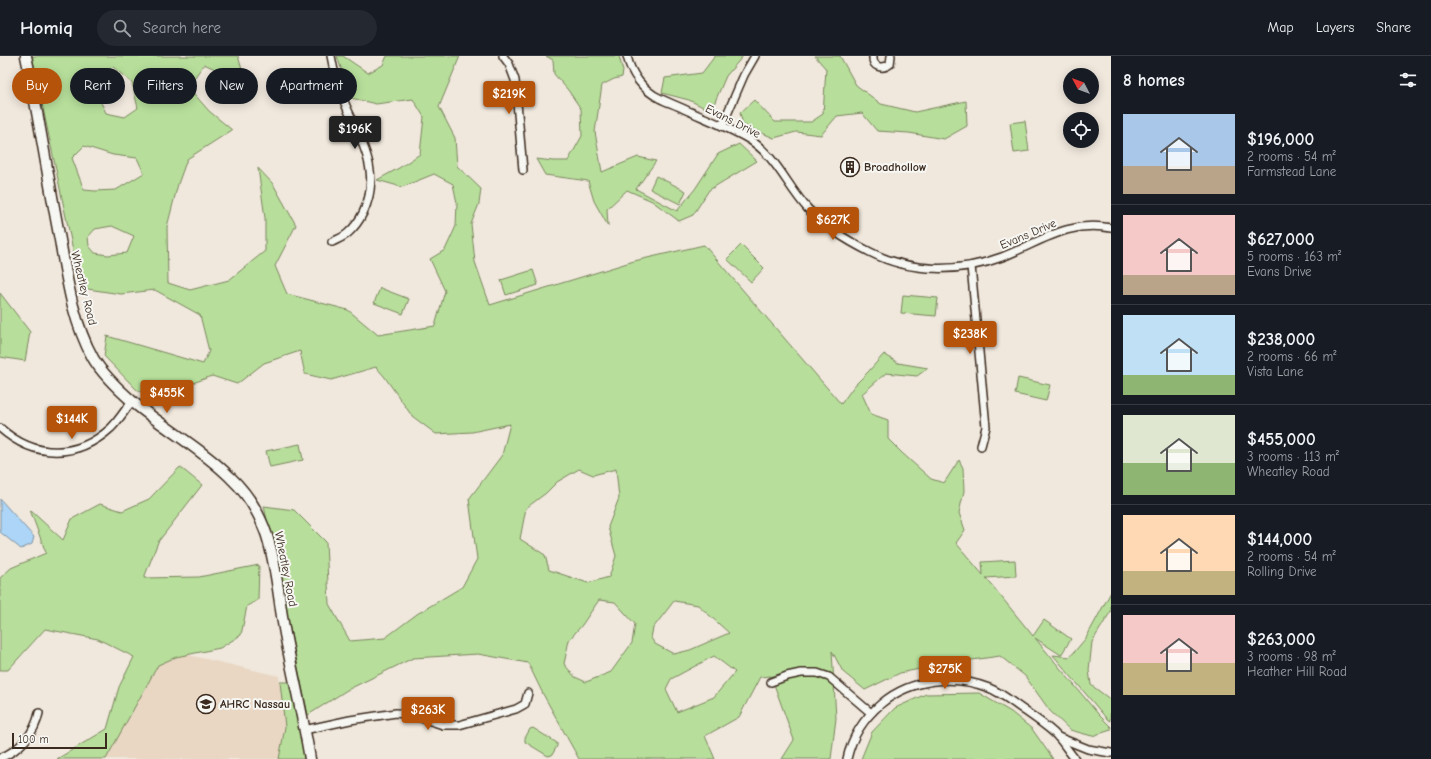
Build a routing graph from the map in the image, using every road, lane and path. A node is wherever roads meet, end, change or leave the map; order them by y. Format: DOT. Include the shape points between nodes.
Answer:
graph roads {
  1 [pos="26,56"];
  2 [pos="331,56"];
  3 [pos="503,56"];
  4 [pos="627,56"];
  5 [pos="755,56"];
  6 [pos="872,56"];
  7 [pos="891,56"];
  8 [pos="722,126"];
  9 [pos="523,170"];
  10 [pos="1111,228"];
  11 [pos="332,242"];
  12 [pos="972,266"];
  13 [pos="132,401"];
  14 [pos="0,428"];
  15 [pos="981,446"];
  16 [pos="771,682"];
  17 [pos="528,693"];
  18 [pos="39,713"];
  19 [pos="871,713"];
  20 [pos="304,730"];
  21 [pos="1058,737"];
  22 [pos="1111,753"];
  23 [pos="0,758"];
  24 [pos="310,759"];
  25 [pos="847,759"];
  26 [pos="1075,759"];
  1 -- 13 [label="main road, Wheatley Road" via="75,313 85,341 99,368"];
  2 -- 11 [label="street" via="338,86 366,153 371,179 367,203 358,223 347,234"];
  3 -- 9 [label="street" via="515,80"];
  4 -- 8 [label="street, Evans Drive" via="639,82 652,94"];
  5 -- 8 [label="street" via="744,74"];
  6 -- 7 [label="street" via="875,65 881,68 890,64"];
  8 -- 12 [label="street, Evans Drive" via="764,150 808,209 829,228 854,243 886,259 920,268"];
  10 -- 12 [label="street, Evans Drive" via="1078,226 1002,257"];
  12 -- 15 [label="street" via="986,427"];
  13 -- 14 [label="street" via="112,427 97,439 68,451 33,448"];
  13 -- 20 [label="main road, Wheatley Road" via="223,470 243,490 258,511 272,550"];
  16 -- 19 [label="street" via="801,672 817,673 829,677"];
  17 -- 20 [label="street" via="525,704 459,725 443,725 412,715 396,713"];
  18 -- 23 [label="street" via="31,733 20,746"];
  19 -- 21 [label="street" via="911,686 936,681 966,682 1000,694"];
  19 -- 25 [label="street" via="852,741"];
  20 -- 24 [label="main road, Wheatley Road"];
  21 -- 22 [label="street" via="1088,749"];
  21 -- 26 [label="street"];
}
